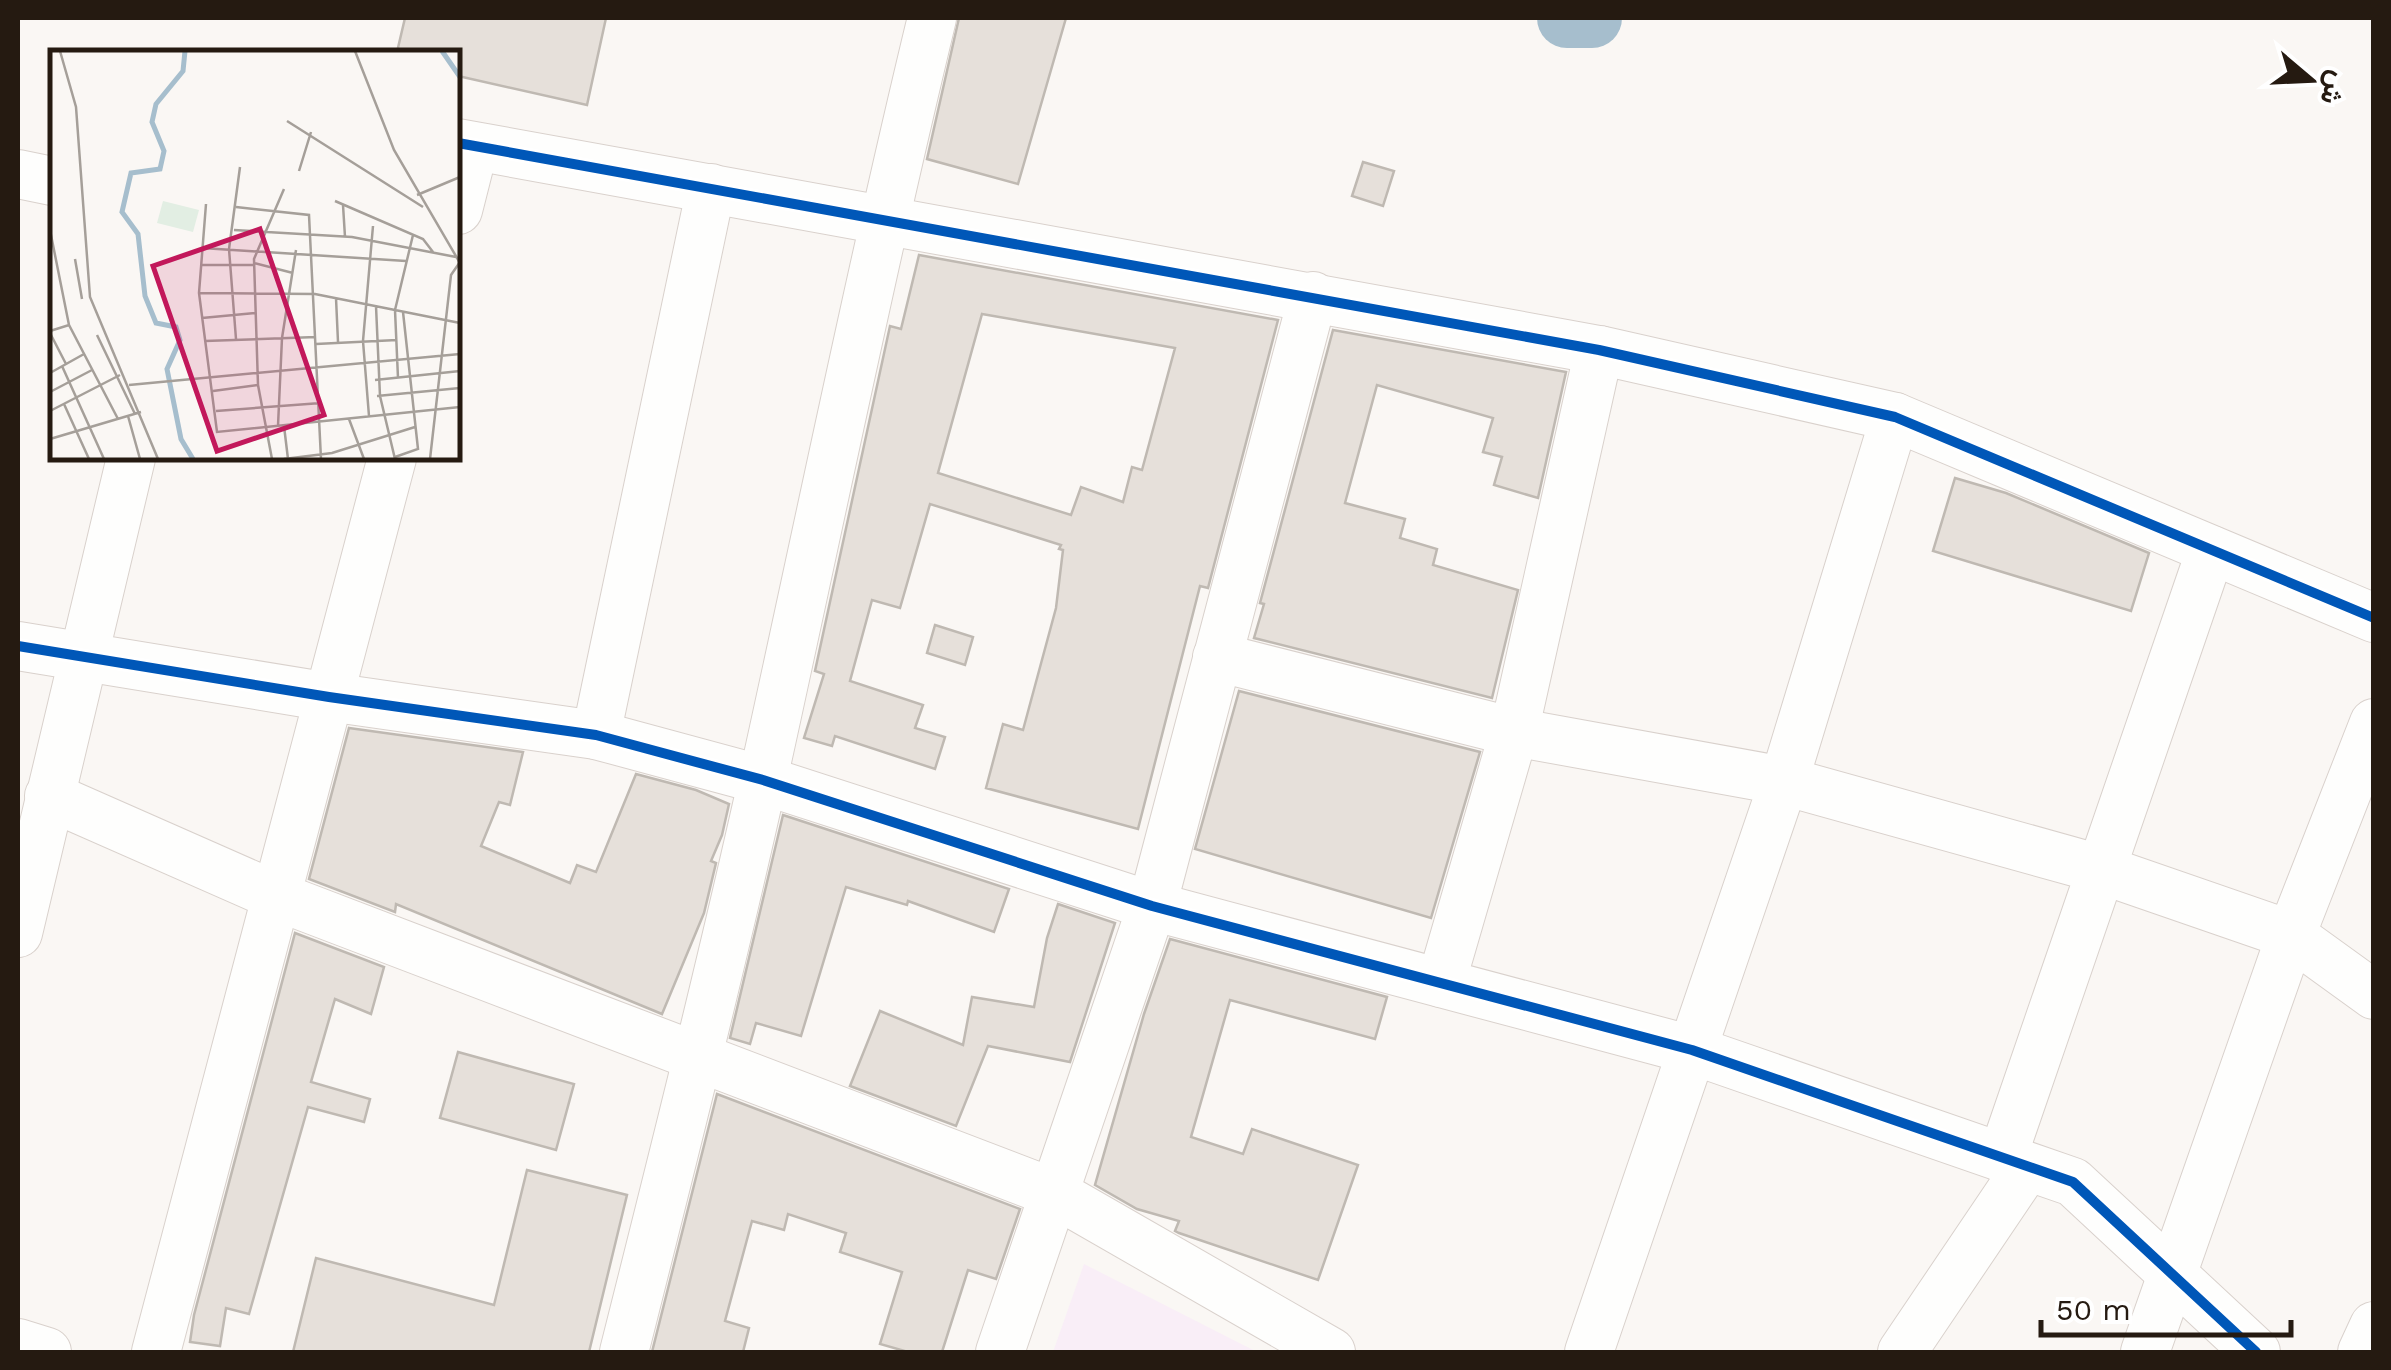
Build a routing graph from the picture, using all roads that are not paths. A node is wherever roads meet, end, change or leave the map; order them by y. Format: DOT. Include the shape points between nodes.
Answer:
graph roads {
  1 [pos="932,18"];
  2 [pos="466,145"];
  3 [pos="18,174"];
  4 [pos="50,181"];
  5 [pos="711,188"];
  6 [pos="460,194"];
  7 [pos="884,218"];
  8 [pos="1313,296"];
  9 [pos="1599,350"];
  10 [pos="1896,417"];
  11 [pos="131,460"];
  12 [pos="391,460"];
  13 [pos="2211,550"];
  14 [pos="2374,618"];
  15 [pos="18,646"];
  16 [pos="82,655"];
  17 [pos="1217,657"];
  18 [pos="329,697"];
  19 [pos="2374,723"];
  20 [pos="1514,732"];
  21 [pos="596,735"];
  22 [pos="762,780"];
  23 [pos="1784,781"];
  24 [pos="49,796"];
  25 [pos="25,866"];
  26 [pos="2100,869"];
  27 [pos="276,896"];
  28 [pos="1152,906"];
  29 [pos="18,933"];
  30 [pos="2291,935"];
  31 [pos="1441,983"];
  32 [pos="2374,996"];
  33 [pos="1692,1050"];
  34 [pos="698,1059"];
  35 [pos="2014,1162"];
  36 [pos="1054,1194"];
  37 [pos="2172,1276"];
  38 [pos="2374,1326"];
  39 [pos="18,1343"];
  40 [pos="47,1352"];
  41 [pos="156,1352"];
  42 [pos="624,1352"];
  43 [pos="1000,1352"];
  44 [pos="1331,1352"];
  45 [pos="1588,1352"];
  46 [pos="1902,1352"];
  47 [pos="2146,1352"];
  48 [pos="2256,1352"];
  49 [pos="2362,1352"];
  1 -- 7 [label="street"];
  2 -- 5 [label="street"];
  2 -- 6 [label="street"];
  3 -- 4 [label="street"];
  5 -- 7 [label="street"];
  5 -- 21 [label="street"];
  7 -- 8 [label="street"];
  7 -- 22 [label="street"];
  8 -- 9 [label="street"];
  8 -- 17 [label="street"];
  9 -- 10 [label="street"];
  9 -- 20 [label="street"];
  10 -- 13 [label="street"];
  10 -- 23 [label="street"];
  11 -- 16 [label="street"];
  12 -- 18 [label="street"];
  13 -- 14 [label="street"];
  13 -- 26 [label="street"];
  15 -- 16 [label="street"];
  16 -- 18 [label="street"];
  16 -- 24 [label="street"];
  17 -- 20 [label="street"];
  17 -- 28 [label="street"];
  18 -- 21 [label="street"];
  18 -- 27 [label="street"];
  19 -- 30 [label="street"];
  20 -- 23 [label="street"];
  20 -- 31 [label="street"];
  21 -- 22 [label="street"];
  22 -- 28 [label="street"];
  22 -- 34 [label="street"];
  23 -- 26 [label="street"];
  23 -- 33 [label="street"];
  24 -- 25 [label="street"];
  24 -- 27 [label="street"];
  25 -- 29 [label="street"];
  26 -- 30 [label="street"];
  26 -- 35 [label="street"];
  27 -- 34 [label="street"];
  27 -- 41 [label="street"];
  28 -- 31 [label="street"];
  28 -- 36 [label="street"];
  30 -- 32 [label="street"];
  30 -- 37 [label="street"];
  31 -- 33 [label="street"];
  33 -- 35 [label="street"];
  33 -- 45 [label="street"];
  34 -- 36 [label="street"];
  34 -- 42 [label="street"];
  35 -- 37 [label="street" via="2073,1182"];
  35 -- 46 [label="street"];
  36 -- 43 [label="street"];
  36 -- 44 [label="street"];
  37 -- 47 [label="street"];
  37 -- 48 [label="street"];
  38 -- 49 [label="street"];
  39 -- 40 [label="street"];
}
